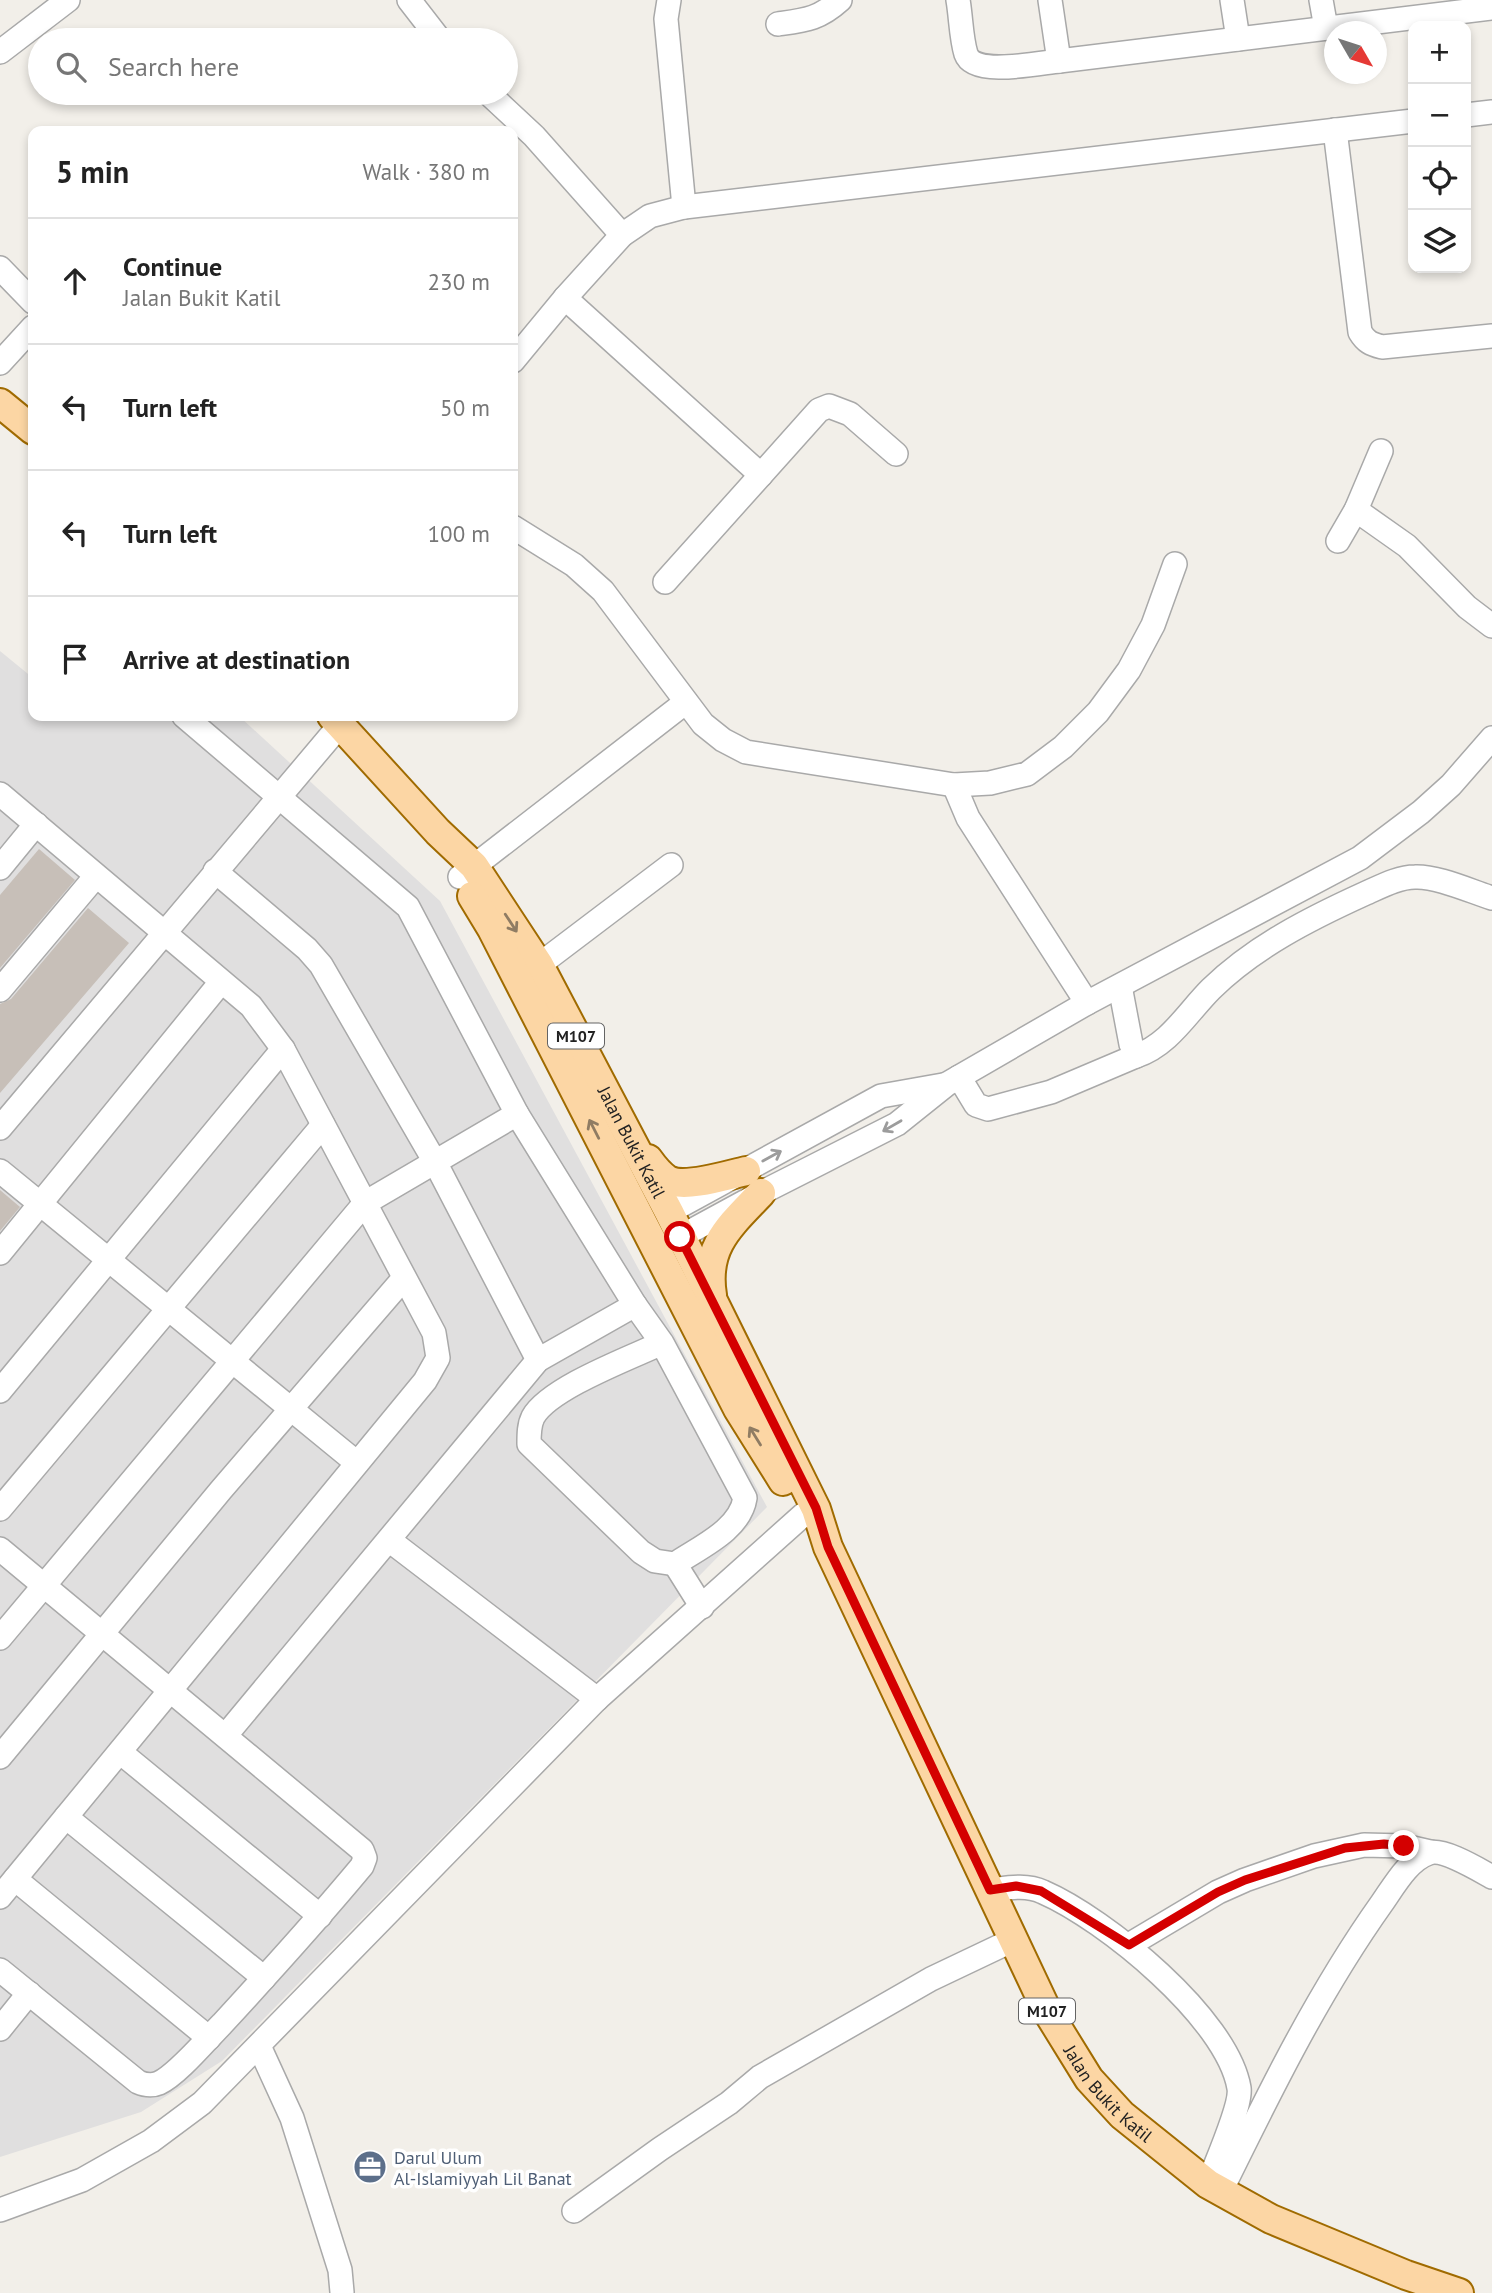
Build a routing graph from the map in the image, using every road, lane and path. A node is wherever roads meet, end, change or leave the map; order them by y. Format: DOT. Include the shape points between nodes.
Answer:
graph roads {
  1 [pos="68,0"];
  2 [pos="409,0"];
  3 [pos="669,0"];
  4 [pos="840,0"];
  5 [pos="958,0"];
  6 [pos="1050,0"];
  7 [pos="1232,0"];
  8 [pos="1321,0"];
  9 [pos="1492,8"];
  10 [pos="1325,21"];
  11 [pos="1384,21"];
  12 [pos="778,23"];
  13 [pos="31,28"];
  14 [pos="431,28"];
  15 [pos="1324,28"];
  16 [pos="28,31"];
  17 [pos="1238,39"];
  18 [pos="0,52"];
  19 [pos="1059,61"];
  20 [pos="501,105"];
  21 [pos="1492,112"];
  22 [pos="1471,114"];
  23 [pos="1408,122"];
  24 [pos="1335,130"];
  25 [pos="684,206"];
  26 [pos="622,235"];
  27 [pos="0,268"];
  28 [pos="28,297"];
  29 [pos="565,298"];
  30 [pos="28,332"];
  31 [pos="1492,336"];
  32 [pos="518,355"];
  33 [pos="0,363"];
  34 [pos="0,403"];
  35 [pos="28,426"];
  36 [pos="1381,451"];
  37 [pos="896,454"];
  38 [pos="761,475"];
  39 [pos="1356,510"];
  40 [pos="518,530"];
  41 [pos="1338,541"];
  42 [pos="1175,564"];
  43 [pos="665,582"];
  44 [pos="1492,626"];
  45 [pos="686,702"];
  46 [pos="190,721"];
  47 [pos="336,721"];
  48 [pos="1492,738"];
  49 [pos="954,785"];
  50 [pos="0,794"];
  51 [pos="279,797"];
  52 [pos="36,824"];
  53 [pos="671,865"];
  54 [pos="0,868"];
  55 [pos="215,871"];
  56 [pos="467,872"];
  57 [pos="96,876"];
  58 [pos="1492,898"];
  59 [pos="164,933"];
  60 [pos="539,965"];
  61 [pos="222,982"];
  62 [pos="1120,986"];
  63 [pos="0,990"];
  64 [pos="1087,1003"];
  65 [pos="283,1049"];
  66 [pos="1136,1056"];
  67 [pos="953,1081"];
  68 [pos="617,1113"];
  69 [pos="517,1114"];
  70 [pos="323,1125"];
  71 [pos="0,1128"];
  72 [pos="435,1162"];
  73 [pos="0,1171"];
  74 [pos="754,1182"];
  75 [pos="625,1189"];
  76 [pos="365,1203"];
  77 [pos="40,1204"];
  78 [pos="671,1226"];
  79 [pos="0,1253"];
  80 [pos="109,1260"];
  81 [pos="404,1278"];
  82 [pos="676,1289"];
  83 [pos="635,1305"];
  84 [pos="714,1305"];
  85 [pos="168,1308"];
  86 [pos="662,1343"];
  87 [pos="538,1360"];
  88 [pos="233,1361"];
  89 [pos="0,1391"];
  90 [pos="290,1408"];
  91 [pos="357,1463"];
  92 [pos="0,1509"];
  93 [pos="809,1512"];
  94 [pos="389,1540"];
  95 [pos="0,1549"];
  96 [pos="675,1564"];
  97 [pos="44,1586"];
  98 [pos="702,1607"];
  99 [pos="103,1634"];
  100 [pos="0,1639"];
  101 [pos="171,1690"];
  102 [pos="597,1699"];
  103 [pos="226,1735"];
  104 [pos="120,1752"];
  105 [pos="0,1758"];
  106 [pos="66,1817"];
  107 [pos="1430,1852"];
  108 [pos="1492,1877"];
  109 [pos="15,1879"];
  110 [pos="990,1890"];
  111 [pos="0,1897"];
  112 [pos="320,1916"];
  113 [pos="1013,1940"];
  114 [pos="1129,1945"];
  115 [pos="0,1969"];
  116 [pos="264,1978"];
  117 [pos="29,1993"];
  118 [pos="0,2029"];
  119 [pos="209,2038"];
  120 [pos="258,2046"];
  121 [pos="1214,2188"];
  122 [pos="0,2210"];
  123 [pos="574,2211"];
  124 [pos="342,2292"];
  125 [pos="1459,2293"];
  1 -- 13 [label="street"];
  2 -- 14 [label="street"];
  3 -- 25 [label="street"];
  4 -- 12 [label="street" via="816,17"];
  5 -- 19 [label="street" via="967,56 975,65 987,68"];
  6 -- 19 [label="street"];
  7 -- 17 [label="street"];
  8 -- 10 [label="street"];
  9 -- 11 [label="street"];
  15 -- 17 [label="street"];
  16 -- 18 [label="street"];
  17 -- 19 [label="street"];
  20 -- 26 [label="street"];
  21 -- 22 [label="street"];
  23 -- 24 [label="street"];
  24 -- 25 [label="street"];
  24 -- 31 [label="street" via="1364,339 1382,347"];
  25 -- 26 [label="street" via="650,216"];
  26 -- 29 [label="street"];
  27 -- 28 [label="street"];
  29 -- 32 [label="street"];
  29 -- 38 [label="street"];
  30 -- 33 [label="street"];
  34 -- 35 [label="main road"];
  36 -- 39 [label="street"];
  37 -- 38 [label="street" via="850,414 829,406 819,410"];
  38 -- 43 [label="street"];
  39 -- 41 [label="street"];
  39 -- 44 [label="street" via="1408,546"];
  40 -- 45 [label="street" via="574,565 603,591"];
  42 -- 49 [label="street" via="1153,625 1129,670 1098,712 1063,747 1027,774"];
  45 -- 49 [label="street" via="723,740 746,752"];
  45 -- 56 [label="street"];
  46 -- 51 [label="street"];
  47 -- 51 [label="street"];
  47 -- 56 [label="main road, Jalan Bukit Katil / M107" via="438,832"];
  48 -- 62 [label="street" via="1451,785 1360,858"];
  49 -- 64 [label="street" via="968,818"];
  50 -- 52 [label="street"];
  51 -- 55 [label="street"];
  51 -- 69 [label="street" via="408,906"];
  52 -- 54 [label="street"];
  52 -- 57 [label="street"];
  53 -- 60 [label="street"];
  55 -- 59 [label="street"];
  55 -- 72 [label="street" via="321,965"];
  56 -- 60 [label="main road, Jalan Bukit Katil / M107, one-way"];
  75 -- 56 [label="main road, Jalan Bukit Katil / M107, one-way"];
  57 -- 59 [label="street"];
  57 -- 63 [label="street"];
  58 -- 66 [label="street" via="1425,877 1413,876 1378,888 1318,915 1248,957 1203,997 1161,1044"];
  59 -- 61 [label="street"];
  59 -- 71 [label="street"];
  60 -- 68 [label="main road, Jalan Bukit Katil / M107"];
  61 -- 65 [label="street" via="251,1006"];
  61 -- 77 [label="street"];
  62 -- 64 [label="street"];
  62 -- 66 [label="street"];
  64 -- 67 [label="street"];
  65 -- 70 [label="street"];
  65 -- 80 [label="street"];
  66 -- 67 [label="street" via="1051,1092 988,1109 976,1105"];
  67 -- 74 [label="street, one-way" via="897,1124"];
  74 -- 67 [label="street, one-way" via="881,1096"];
  68 -- 74 [label="main road" via="653,1167 669,1181"];
  68 -- 78 [label="main road, Jalan Bukit Katil / M107"];
  69 -- 72 [label="street"];
  69 -- 83 [label="street"];
  70 -- 76 [label="street"];
  70 -- 85 [label="street"];
  72 -- 76 [label="street"];
  72 -- 87 [label="street"];
  73 -- 77 [label="street"];
  74 -- 78 [label="street"];
  74 -- 84 [label="main road" via="720,1237 711,1261"];
  75 -- 78 [label="main road"];
  75 -- 82 [label="main road, Jalan Bukit Katil / M107"];
  76 -- 81 [label="street"];
  76 -- 88 [label="street"];
  77 -- 79 [label="street"];
  77 -- 80 [label="street"];
  78 -- 82 [label="main road"];
  78 -- 84 [label="main road, Jalan Bukit Katil / M107"];
  80 -- 85 [label="street"];
  80 -- 89 [label="street"];
  81 -- 90 [label="street"];
  81 -- 91 [label="street" via="434,1333 438,1358 425,1381"];
  93 -- 82 [label="main road, Jalan Bukit Katil / M107, one-way" via="738,1409"];
  83 -- 86 [label="street"];
  83 -- 87 [label="street"];
  84 -- 93 [label="main road, Jalan Bukit Katil / M107"];
  85 -- 88 [label="street"];
  85 -- 92 [label="street"];
  86 -- 96 [label="street" via="745,1498 744,1508 729,1528"];
  86 -- 96 [label="street" via="555,1394 533,1417 528,1432 529,1444 641,1552 655,1561"];
  87 -- 94 [label="street"];
  88 -- 90 [label="street"];
  88 -- 97 [label="street"];
  90 -- 91 [label="street"];
  90 -- 99 [label="street"];
  91 -- 101 [label="street"];
  93 -- 98 [label="street"];
  93 -- 110 [label="main road, Jalan Bukit Katil / M107"];
  94 -- 102 [label="street"];
  94 -- 103 [label="street"];
  95 -- 97 [label="street"];
  96 -- 98 [label="street"];
  97 -- 99 [label="street"];
  97 -- 100 [label="street"];
  98 -- 102 [label="street"];
  99 -- 101 [label="street"];
  99 -- 105 [label="street"];
  101 -- 103 [label="street"];
  101 -- 104 [label="street"];
  102 -- 120 [label="street"];
  103 -- 112 [label="street" via="362,1850 362,1866"];
  104 -- 106 [label="street"];
  104 -- 112 [label="street"];
  106 -- 109 [label="street"];
  106 -- 116 [label="street"];
  107 -- 108 [label="street"];
  107 -- 114 [label="street" via="1374,1845 1314,1856 1218,1892"];
  107 -- 121 [label="street" via="1401,1875 1354,1944"];
  109 -- 111 [label="street"];
  109 -- 119 [label="street"];
  110 -- 113 [label="main road, Jalan Bukit Katil / M107"];
  110 -- 114 [label="street" via="1016,1886 1041,1891"];
  112 -- 116 [label="street"];
  113 -- 121 [label="main road, Jalan Bukit Katil / M107" via="1047,2011 1089,2079 1122,2115"];
  113 -- 123 [label="street" via="931,1979 760,2077"];
  114 -- 121 [label="street" via="1201,2016 1225,2049 1240,2090"];
  115 -- 117 [label="street"];
  116 -- 119 [label="street"];
  117 -- 118 [label="street"];
  117 -- 119 [label="street" via="146,2085 169,2077"];
  120 -- 122 [label="street" via="202,2103 151,2141 82,2180"];
  120 -- 124 [label="street" via="292,2118 340,2270"];
  121 -- 125 [label="main road, Jalan Bukit Katil / M107" via="1284,2224"];
}
